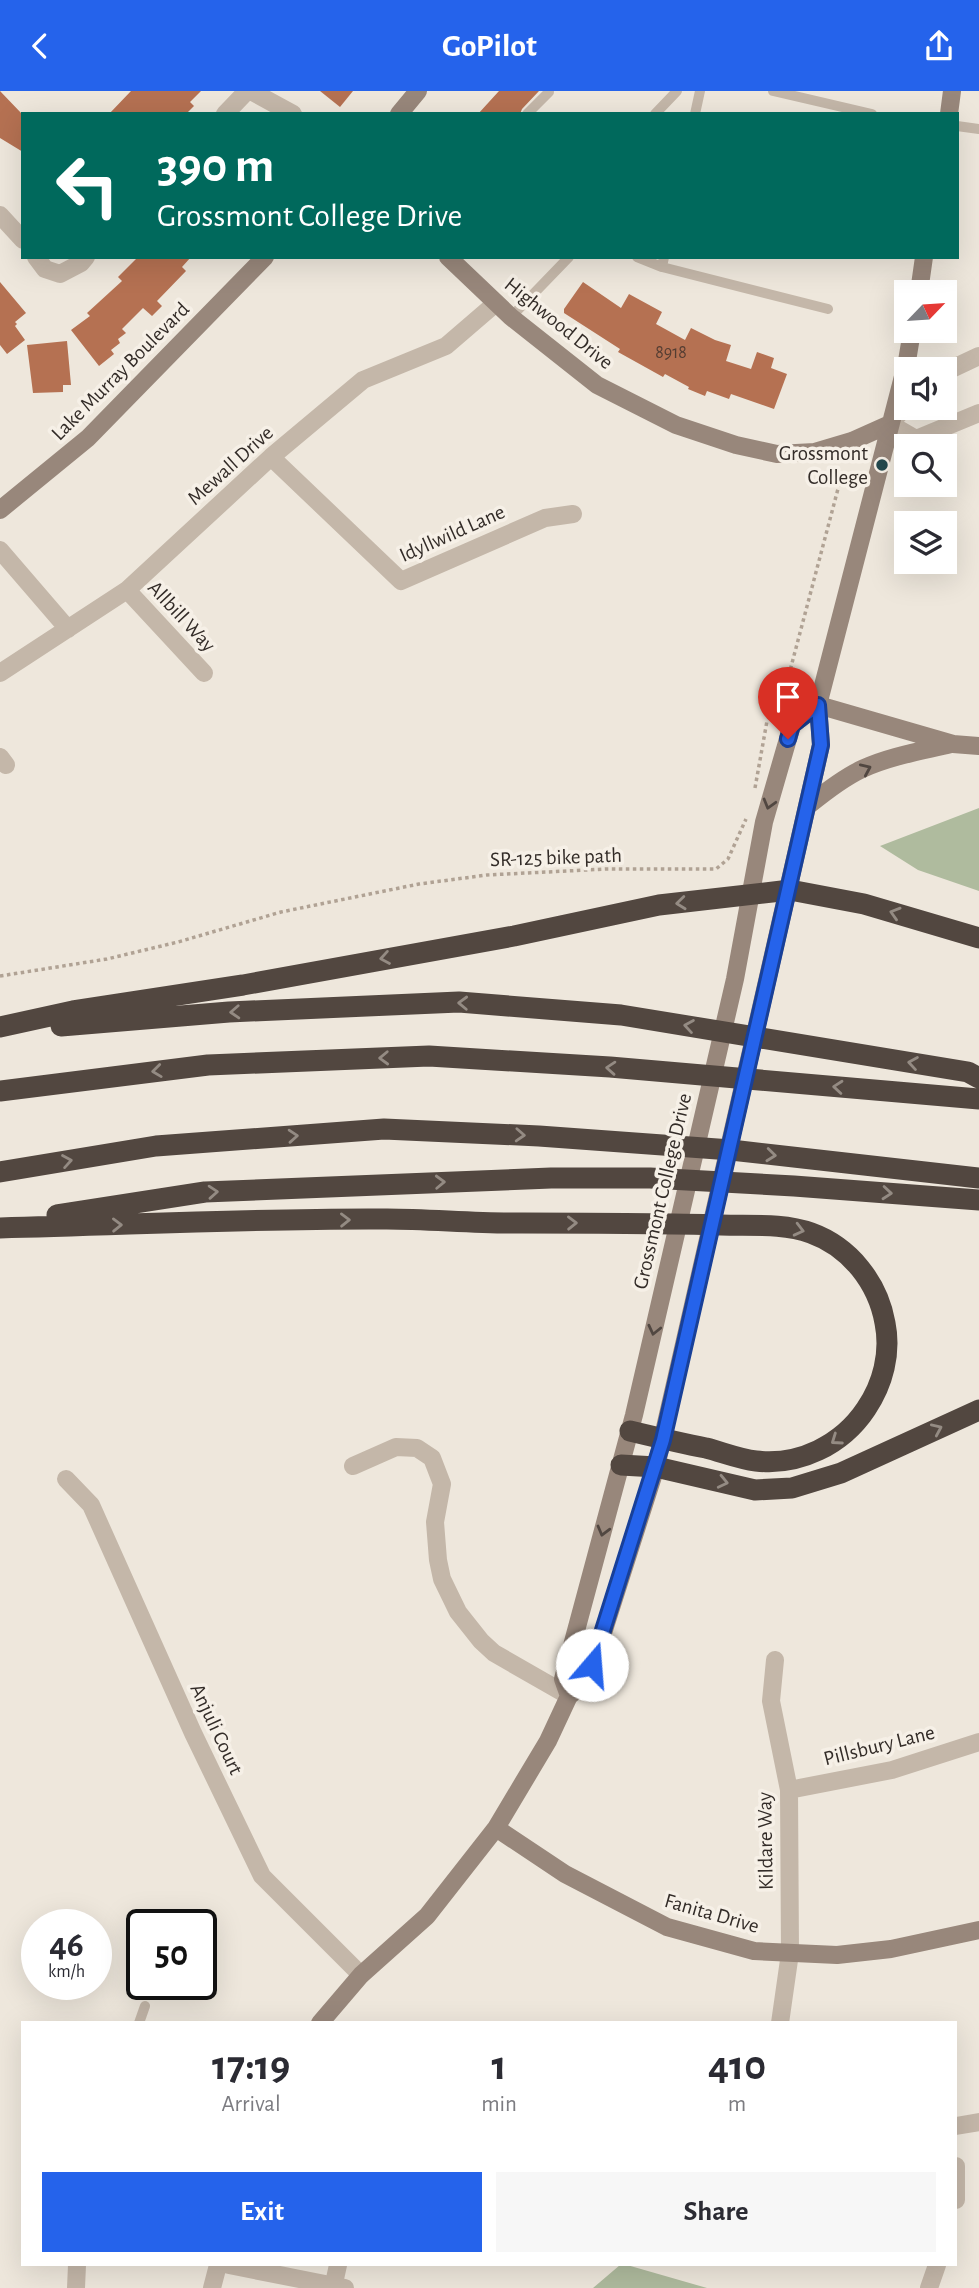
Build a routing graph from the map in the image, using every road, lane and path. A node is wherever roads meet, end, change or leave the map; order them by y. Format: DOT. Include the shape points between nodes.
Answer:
graph roads {
  1 [pos="249,91"];
  2 [pos="418,91"];
  3 [pos="677,91"];
  4 [pos="699,91"];
  5 [pos="774,91"];
  6 [pos="952,91"];
  7 [pos="549,92"];
  8 [pos="801,94"];
  9 [pos="227,112"];
  10 [pos="289,112"];
  11 [pos="401,112"];
  12 [pos="529,112"];
  13 [pos="657,112"];
  14 [pos="695,112"];
  15 [pos="865,112"];
  16 [pos="949,112"];
  17 [pos="959,126"];
  18 [pos="979,129"];
  19 [pos="0,215"];
  20 [pos="21,238"];
  21 [pos="38,259"];
  22 [pos="84,259"];
  23 [pos="263,259"];
  24 [pos="453,259"];
  25 [pos="567,259"];
  26 [pos="924,259"];
  27 [pos="663,262"];
  28 [pos="921,280"];
  29 [pos="496,303"];
  30 [pos="828,309"];
  31 [pos="512,317"];
  32 [pos="910,343"];
  33 [pos="979,356"];
  34 [pos="957,366"];
  35 [pos="979,412"];
  36 [pos="894,420"];
  37 [pos="890,424"];
  38 [pos="271,457"];
  39 [pos="839,485"];
  40 [pos="0,510"];
  41 [pos="573,514"];
  42 [pos="0,550"];
  43 [pos="127,590"];
  44 [pos="68,629"];
  45 [pos="0,673"];
  46 [pos="204,673"];
  47 [pos="818,705"];
  48 [pos="953,744"];
  49 [pos="979,746"];
  50 [pos="754,792"];
  51 [pos="809,805"];
  52 [pos="748,815"];
  53 [pos="790,890"];
  54 [pos="749,896"];
  55 [pos="979,938"];
  56 [pos="0,977"];
  57 [pos="0,1029"];
  58 [pos="979,1078"];
  59 [pos="0,1091"];
  60 [pos="979,1099"];
  61 [pos="0,1172"];
  62 [pos="979,1178"];
  63 [pos="979,1200"];
  64 [pos="0,1226"];
  65 [pos="979,1410"];
  66 [pos="630,1431"];
  67 [pos="663,1440"];
  68 [pos="621,1465"];
  69 [pos="353,1467"];
  70 [pos="656,1467"];
  71 [pos="66,1479"];
  72 [pos="775,1660"];
  73 [pos="569,1696"];
  74 [pos="979,1742"];
  75 [pos="789,1790"];
  76 [pos="496,1828"];
  77 [pos="979,1930"];
  78 [pos="790,1953"];
  79 [pos="361,1975"];
  80 [pos="145,2006"];
  81 [pos="140,2021"];
  82 [pos="322,2021"];
  83 [pos="780,2021"];
  84 [pos="979,2122"];
  85 [pos="957,2126"];
  86 [pos="76,2266"];
  87 [pos="218,2266"];
  88 [pos="234,2266"];
  89 [pos="338,2266"];
  90 [pos="937,2266"];
  91 [pos="337,2287"];
  92 [pos="76,2288"];
  93 [pos="212,2288"];
  94 [pos="929,2288"];
  1 -- 9 [label="street"];
  1 -- 10 [label="street"];
  2 -- 11 [label="main road"];
  3 -- 13 [label="lane"];
  4 -- 14 [label="lane"];
  5 -- 8 [label="lane"];
  6 -- 16 [label="main road"];
  7 -- 12 [label="lane"];
  8 -- 15 [label="lane"];
  17 -- 18 [label="lane"];
  19 -- 20 [label="street"];
  21 -- 22 [label="street" via="45,269 60,274"];
  23 -- 40 [label="main road, Lake Murray Boulevard" via="88,438"];
  24 -- 29 [label="main road, Highwood Drive"];
  25 -- 31 [label="lane"];
  26 -- 28 [label="main road"];
  27 -- 30 [label="lane"];
  29 -- 31 [label="main road, Highwood Drive"];
  29 -- 38 [label="street, Mewall Drive" via="446,346 363,380"];
  31 -- 37 [label="main road, Highwood Drive" via="597,385 677,425 736,445 777,454 815,452"];
  32 -- 37 [label="main road, Grossmont College Drive"];
  33 -- 34 [label="street"];
  35 -- 37 [label="street" via="916,439"];
  36 -- 37 [label="street"];
  37 -- 47 [label="main road, Grossmont College Drive"];
  38 -- 41 [label="street, Idyllwild Lane" via="401,581 545,518"];
  38 -- 43 [label="street, Mewall Drive"];
  39 -- 50 [label="path" via="782,701 767,721"];
  42 -- 44 [label="street"];
  43 -- 44 [label="street, Mewall Drive"];
  43 -- 46 [label="street, Allbill Way"];
  44 -- 45 [label="street, Mewall Drive"];
  47 -- 48 [label="main road"];
  47 -- 51 [label="main road, Grossmont College Drive" via="821,745"];
  47 -- 54 [label="main road, Grossmont College Drive, one-way" via="792,725"];
  48 -- 49 [label="main road"];
  51 -- 48 [label="main road, one-way" via="862,769"];
  51 -- 53 [label="main road, Grossmont College Drive"];
  52 -- 56 [label="path, SR-125 bike path" via="728,859 716,869 487,874 419,884 281,912 107,959"];
  53 -- 54 [label="highway"];
  55 -- 53 [label="highway, one-way" via="864,904"];
  53 -- 67 [label="main road, Grossmont College Drive"];
  54 -- 57 [label="highway, one-way" via="659,905 514,936 73,1011"];
  54 -- 66 [label="main road, Grossmont College Drive, one-way" via="735,979"];
  58 -- 57 [label="highway, one-way" via="968,1072 621,1015 459,1002 229,1012"];
  60 -- 59 [label="highway, one-way" via="429,1056 208,1065"];
  61 -- 62 [label="highway, one-way" via="156,1146 384,1129 731,1150"];
  64 -- 63 [label="highway, one-way" via="205,1192 551,1178 650,1178"];
  64 -- 67 [label="highway, one-way" via="387,1219 769,1226 813,1234 853,1261 873,1286 887,1344 878,1387 849,1430 804,1457 772,1461"];
  70 -- 65 [label="highway, one-way" via="755,1490 792,1487 834,1476"];
  66 -- 67 [label="highway"];
  66 -- 68 [label="main road, Grossmont College Drive"];
  67 -- 70 [label="main road, Grossmont College Drive"];
  68 -- 70 [label="highway"];
  68 -- 73 [label="main road, Grossmont College Drive, one-way" via="563,1679"];
  69 -- 73 [label="street" via="396,1447 417,1448 432,1458 442,1484 435,1522 438,1560 458,1612 494,1653"];
  70 -- 73 [label="main road, Grossmont College Drive" via="588,1680"];
  71 -- 79 [label="street, Anjuli Court" via="90,1505 262,1876"];
  72 -- 75 [label="street, Kildare Way" via="771,1701"];
  73 -- 76 [label="main road, Grossmont College Drive"];
  74 -- 75 [label="street, Pillsbury Lane" via="892,1770"];
  75 -- 78 [label="street, Kildare Way"];
  76 -- 78 [label="main road, Fanita Drive" via="575,1880 667,1927 754,1951"];
  76 -- 79 [label="main road, Grossmont College Drive" via="427,1916"];
  77 -- 78 [label="main road, Fanita Drive" via="891,1949 837,1955"];
  78 -- 83 [label="street, Kildare Way"];
  79 -- 82 [label="main road, Grossmont College Drive"];
  80 -- 81 [label="lane"];
  84 -- 85 [label="street"];
  86 -- 92 [label="street"];
  87 -- 93 [label="street"];
  88 -- 91 [label="street"];
  89 -- 91 [label="street"];
  90 -- 94 [label="street"];
}
